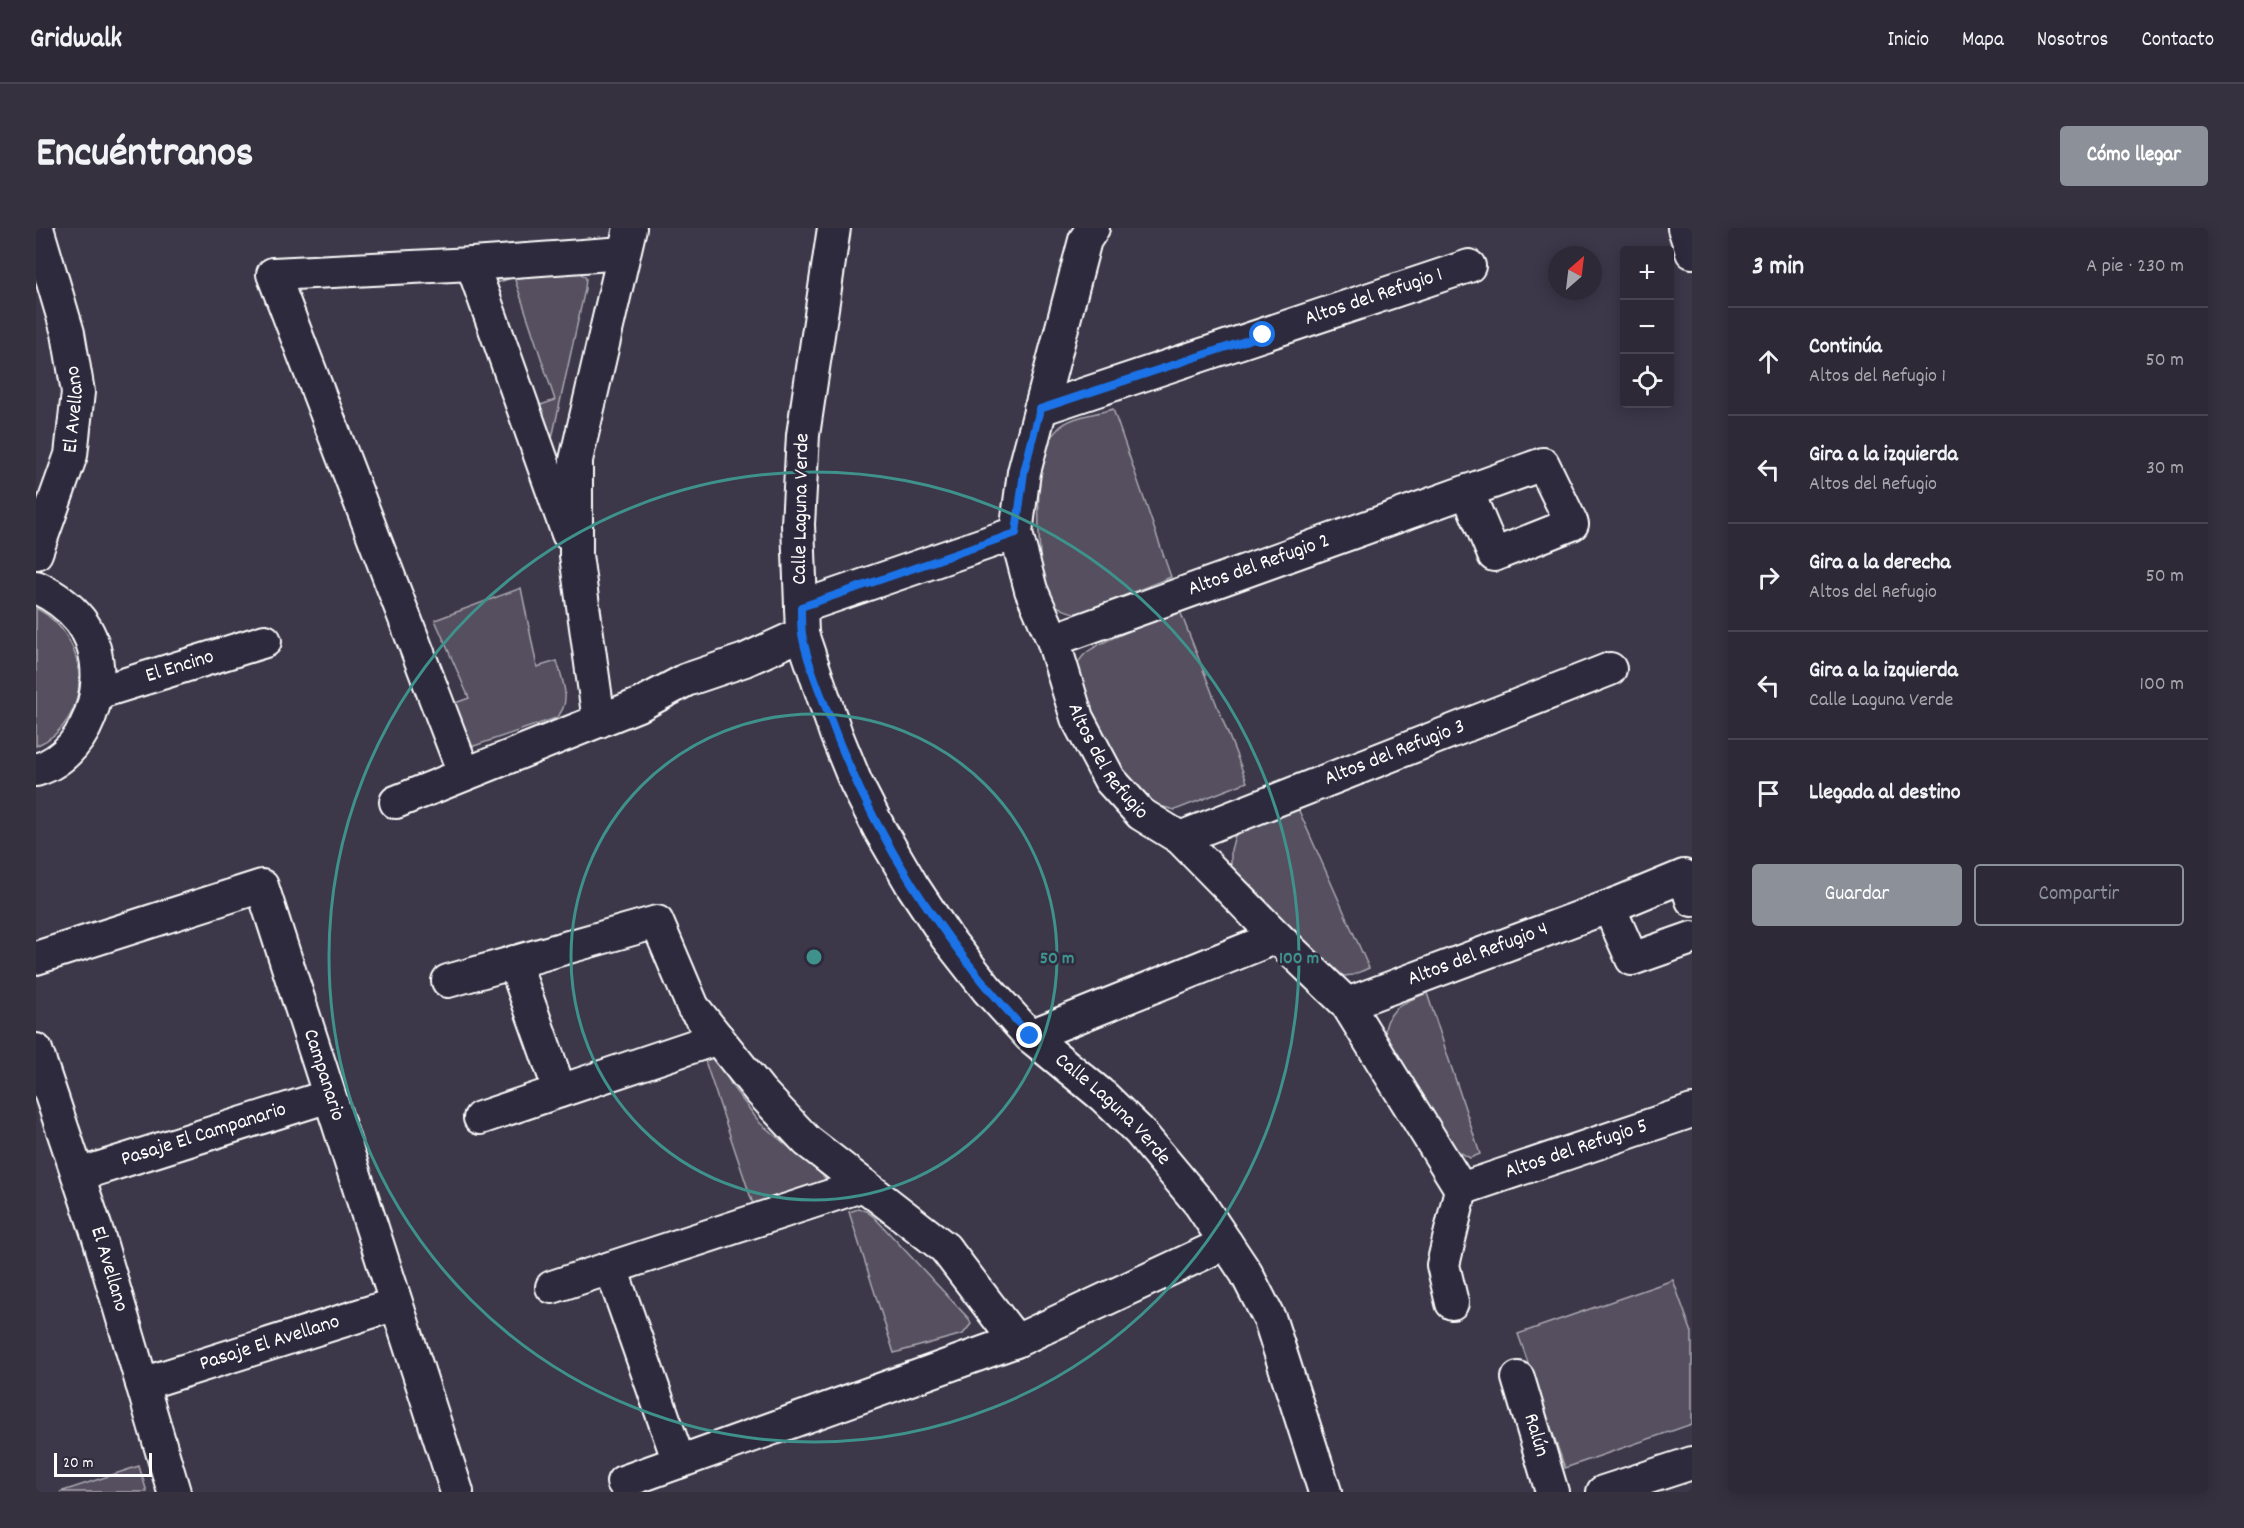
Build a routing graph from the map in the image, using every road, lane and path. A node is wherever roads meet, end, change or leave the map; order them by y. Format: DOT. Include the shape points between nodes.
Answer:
graph roads {
  1 [pos="37,228"];
  2 [pos="834,228"];
  3 [pos="1093,228"];
  4 [pos="1684,228"];
  5 [pos="627,240"];
  6 [pos="1692,252"];
  7 [pos="472,264"];
  8 [pos="1469,266"];
  9 [pos="1040,409"];
  10 [pos="1467,491"];
  11 [pos="1016,533"];
  12 [pos="36,553"];
  13 [pos="576,555"];
  14 [pos="36,587"];
  15 [pos="801,620"];
  16 [pos="1053,640"];
  17 [pos="265,641"];
  18 [pos="1610,669"];
  19 [pos="97,693"];
  20 [pos="599,721"];
  21 [pos="36,770"];
  22 [pos="464,773"];
  23 [pos="396,801"];
  24 [pos="1180,838"];
  25 [pos="1692,900"];
  26 [pos="1608,907"];
  27 [pos="1277,937"];
  28 [pos="1692,938"];
  29 [pos="36,958"];
  30 [pos="514,962"];
  31 [pos="448,981"];
  32 [pos="1347,1004"];
  33 [pos="1030,1036"];
  34 [pos="718,1038"];
  35 [pos="36,1050"];
  36 [pos="560,1091"];
  37 [pos="329,1096"];
  38 [pos="1692,1110"];
  39 [pos="480,1118"];
  40 [pos="78,1175"];
  41 [pos="864,1185"];
  42 [pos="1461,1189"];
  43 [pos="1226,1244"];
  44 [pos="610,1268"];
  45 [pos="552,1287"];
  46 [pos="1452,1303"];
  47 [pos="396,1304"];
  48 [pos="1016,1341"];
  49 [pos="1518,1378"];
  50 [pos="142,1384"];
  51 [pos="679,1462"];
  52 [pos="1692,1463"];
  53 [pos="623,1482"];
  54 [pos="174,1492"];
  55 [pos="456,1492"];
  56 [pos="1324,1492"];
  57 [pos="1552,1492"];
  58 [pos="1603,1492"];
  1 -- 12 [label="street, El Avellano" via="68,333 78,392 71,454"];
  2 -- 15 [label="street, Calle Laguna Verde" via="803,435 798,524"];
  3 -- 9 [label="street, Altos del Refugio" via="1085,240"];
  4 -- 6 [label="street"];
  5 -- 7 [label="street"];
  5 -- 13 [label="street" via="576,460"];
  7 -- 13 [label="street"];
  7 -- 22 [label="street" via="273,274"];
  8 -- 9 [label="street, Altos del Refugio 1"];
  9 -- 11 [label="street, Altos del Refugio" via="1024,472"];
  10 -- 16 [label="street, Altos del Refugio 2"];
  11 -- 15 [label="street"];
  11 -- 16 [label="street, Altos del Refugio" via="1031,590"];
  13 -- 20 [label="street"];
  14 -- 19 [label="street" via="57,597 81,621 95,652"];
  15 -- 20 [label="street" via="745,660 686,680"];
  15 -- 33 [label="street, Calle Laguna Verde" via="836,734 880,830 947,938"];
  16 -- 24 [label="street, Altos del Refugio" via="1077,718 1110,780 1141,814"];
  17 -- 19 [label="street, El Encino"];
  18 -- 24 [label="street, Altos del Refugio 3"];
  19 -- 21 [label="street" via="90,719 71,748"];
  20 -- 22 [label="street"];
  22 -- 23 [label="street"];
  24 -- 27 [label="street, Altos del Refugio"];
  25 -- 26 [label="street, Altos del Refugio 4" via="1683,876"];
  26 -- 28 [label="street" via="1632,959"];
  26 -- 32 [label="street, Altos del Refugio 4"];
  27 -- 32 [label="street, Altos del Refugio"];
  27 -- 33 [label="street"];
  29 -- 37 [label="street, Campanario" via="262,886"];
  30 -- 31 [label="street"];
  30 -- 34 [label="street" via="657,922 693,1007"];
  30 -- 36 [label="street"];
  32 -- 42 [label="street, Altos del Refugio"];
  33 -- 43 [label="street, Calle Laguna Verde" via="1139,1131 1200,1204"];
  34 -- 36 [label="street"];
  34 -- 41 [label="street" via="807,1142"];
  35 -- 40 [label="street, El Avellano"];
  36 -- 39 [label="street"];
  37 -- 40 [label="street, Pasaje El Campanario"];
  37 -- 47 [label="street, Campanario"];
  38 -- 42 [label="street, Altos del Refugio 5"];
  40 -- 50 [label="street, El Avellano"];
  41 -- 44 [label="street"];
  41 -- 48 [label="street" via="945,1248"];
  42 -- 46 [label="street" via="1443,1266"];
  43 -- 48 [label="street"];
  43 -- 56 [label="street, Calle Laguna Verde" via="1270,1320"];
  44 -- 45 [label="street"];
  44 -- 51 [label="street"];
  47 -- 50 [label="street, Pasaje El Avellano"];
  47 -- 55 [label="street, Campanario"];
  48 -- 51 [label="street"];
  49 -- 57 [label="street, Ralún"];
  50 -- 54 [label="street, El Avellano"];
  51 -- 53 [label="street"];
  52 -- 58 [label="street"];
}
